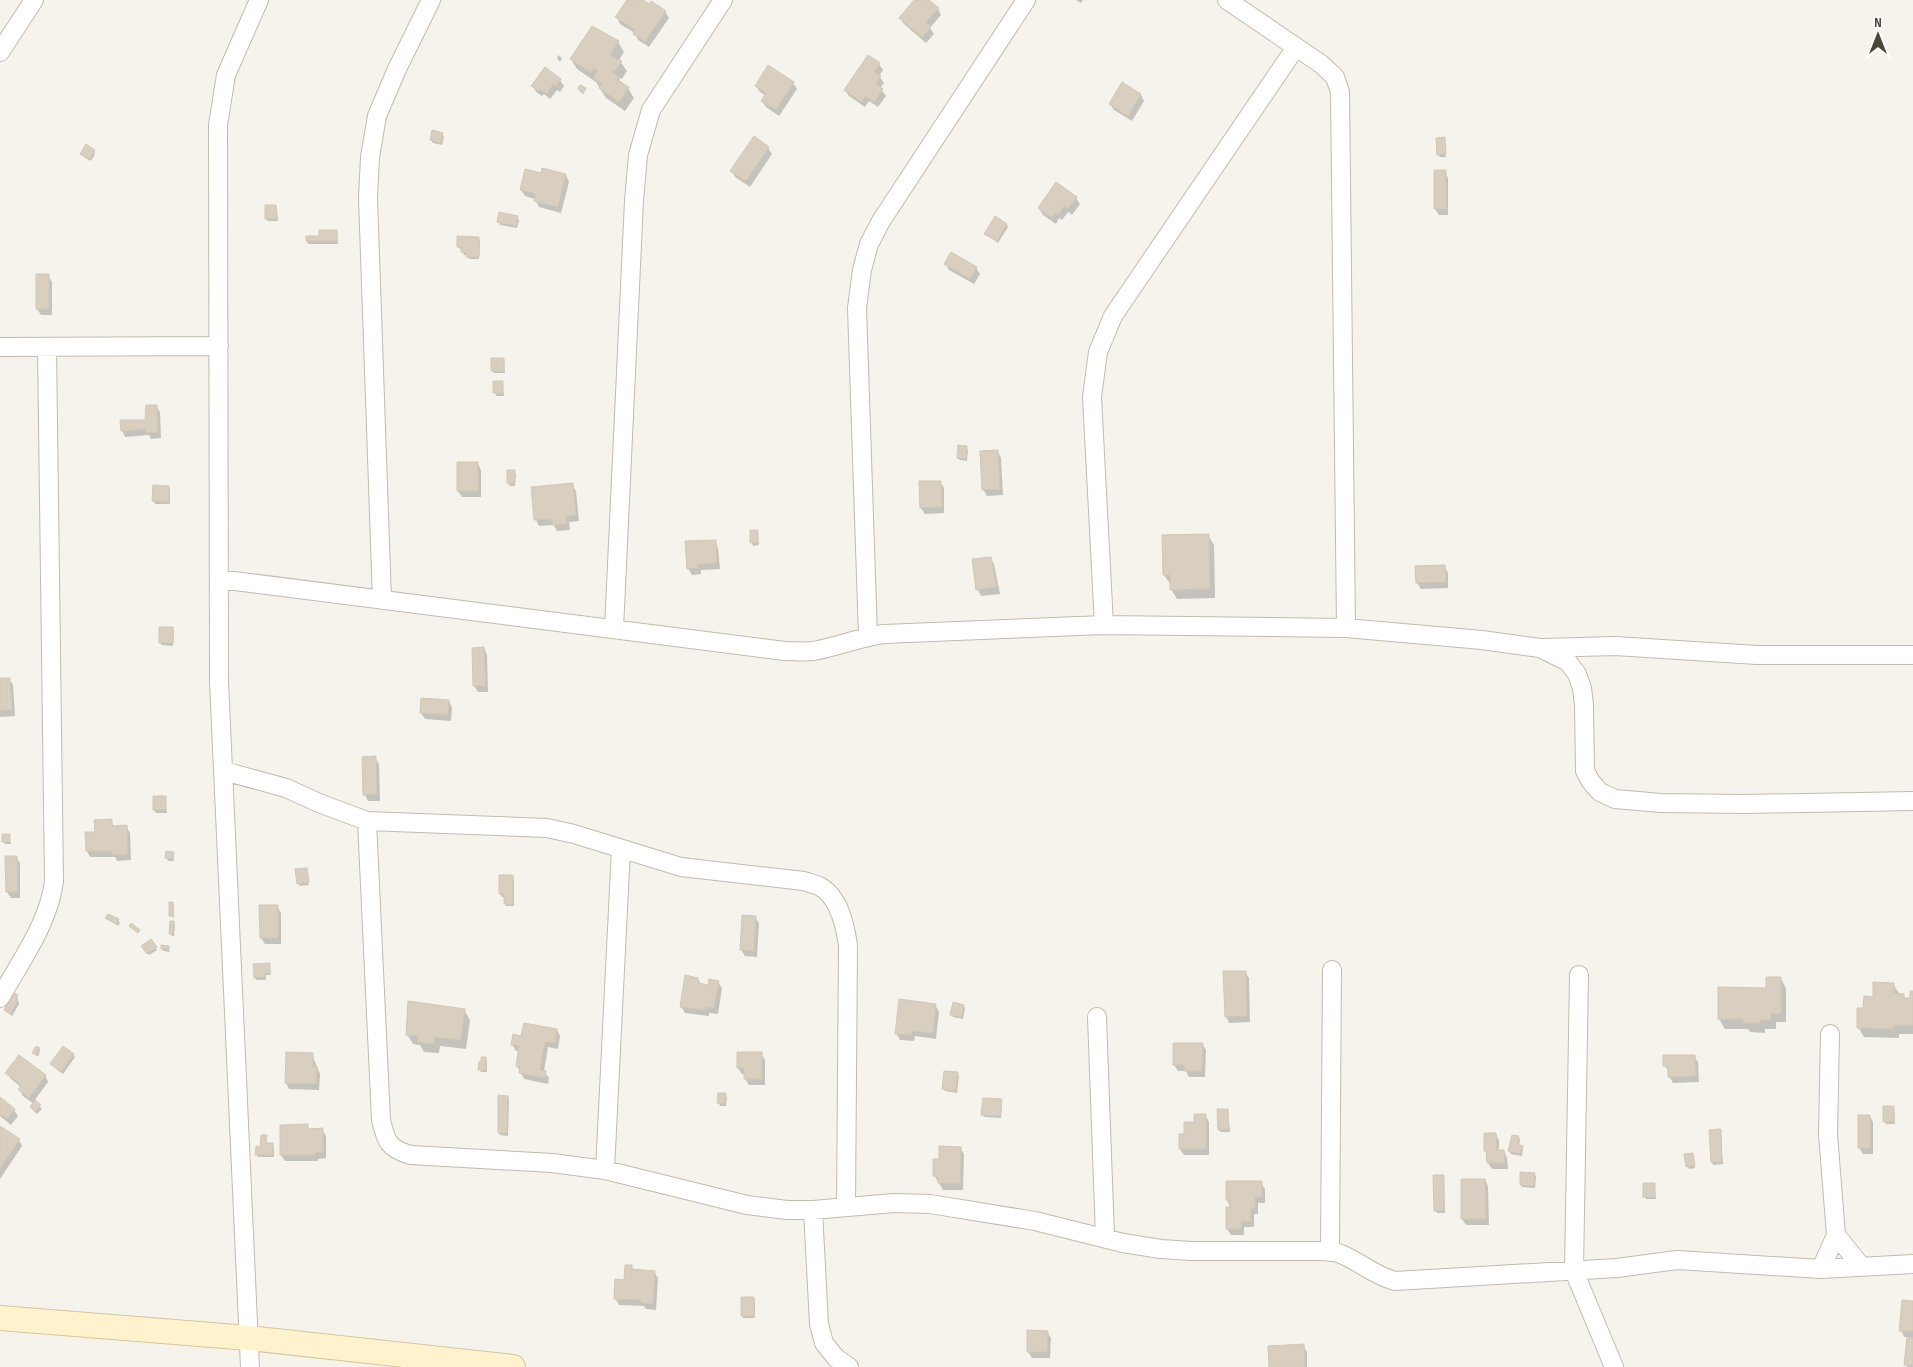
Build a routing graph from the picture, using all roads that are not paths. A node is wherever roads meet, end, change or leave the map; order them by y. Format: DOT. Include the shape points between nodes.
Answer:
graph roads {
  1 [pos="34,0"];
  2 [pos="259,0"];
  3 [pos="432,0"];
  4 [pos="723,0"];
  5 [pos="1026,0"];
  6 [pos="1227,0"];
  7 [pos="1296,47"];
  8 [pos="0,52"];
  9 [pos="219,346"];
  10 [pos="0,347"];
  11 [pos="47,347"];
  12 [pos="219,579"];
  13 [pos="382,600"];
  14 [pos="1104,626"];
  15 [pos="1346,628"];
  16 [pos="614,629"];
  17 [pos="868,636"];
  18 [pos="1540,648"];
  19 [pos="1913,655"];
  20 [pos="224,771"];
  21 [pos="1913,801"];
  22 [pos="367,821"];
  23 [pos="621,849"];
  24 [pos="1332,970"];
  25 [pos="1579,974"];
  26 [pos="0,998"];
  27 [pos="1097,1017"];
  28 [pos="1830,1034"];
  29 [pos="606,1170"];
  30 [pos="846,1207"];
  31 [pos="813,1210"];
  32 [pos="1836,1235"];
  33 [pos="1105,1237"];
  34 [pos="1330,1252"];
  35 [pos="1913,1264"];
  36 [pos="1861,1266"];
  37 [pos="1822,1269"];
  38 [pos="1574,1271"];
  39 [pos="0,1318"];
  40 [pos="249,1338"];
  41 [pos="250,1367"];
  42 [pos="513,1367"];
  43 [pos="849,1367"];
  44 [pos="1614,1367"];
  1 -- 8 [label="street"];
  2 -- 9 [label="street" via="226,75 218,125"];
  3 -- 13 [label="street" via="377,116 370,157 368,208"];
  4 -- 16 [label="street" via="651,110 638,155"];
  5 -- 17 [label="street" via="868,244 857,308"];
  6 -- 7 [label="street"];
  7 -- 14 [label="street" via="1113,316 1098,352 1092,397"];
  7 -- 15 [label="street" via="1335,77 1340,92"];
  9 -- 11 [label="street"];
  9 -- 12 [label="street"];
  10 -- 11 [label="street"];
  11 -- 26 [label="street" via="54,881 44,917"];
  12 -- 13 [label="street"];
  12 -- 20 [label="street" via="219,681"];
  13 -- 16 [label="street"];
  14 -- 15 [label="street"];
  14 -- 17 [label="street"];
  15 -- 18 [label="street"];
  16 -- 17 [label="street" via="785,651 812,651"];
  18 -- 19 [label="street" via="1614,646 1757,655"];
  18 -- 21 [label="street" via="1568,662 1577,674 1584,705 1585,771 1600,792 1615,799 1744,804"];
  20 -- 22 [label="street" via="286,788"];
  20 -- 40 [label="street"];
  22 -- 23 [label="street" via="547,828"];
  22 -- 29 [label="street" via="381,1120 390,1145 398,1152 412,1155 552,1162"];
  23 -- 29 [label="street"];
  23 -- 30 [label="street" via="681,867 804,881 820,886 832,896 848,945"];
  24 -- 34 [label="street"];
  25 -- 38 [label="street"];
  27 -- 33 [label="street"];
  28 -- 32 [label="street" via="1828,1134"];
  29 -- 31 [label="street" via="747,1205"];
  30 -- 31 [label="street"];
  30 -- 33 [label="street" via="930,1204 1035,1221"];
  31 -- 43 [label="street" via="819,1324 824,1343 836,1358"];
  32 -- 36 [label="street"];
  32 -- 37 [label="street"];
  33 -- 34 [label="street" via="1123,1243 1184,1250"];
  34 -- 38 [label="street" via="1395,1281"];
  35 -- 36 [label="street"];
  36 -- 37 [label="street"];
  37 -- 38 [label="street" via="1677,1260"];
  38 -- 44 [label="street"];
  39 -- 40 [label="street"];
  40 -- 41 [label="street"];
  40 -- 42 [label="street"];
}
